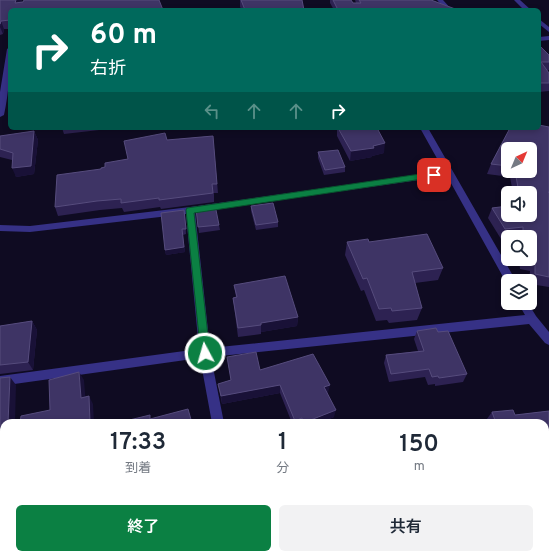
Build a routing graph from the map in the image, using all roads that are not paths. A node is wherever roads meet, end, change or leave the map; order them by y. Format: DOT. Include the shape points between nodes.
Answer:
graph roads {
  1 [pos="440,0"];
  2 [pos="517,0"];
  3 [pos="446,8"];
  4 [pos="526,8"];
  5 [pos="8,67"];
  6 [pos="5,95"];
  7 [pos="0,115"];
  8 [pos="425,130"];
  9 [pos="449,172"];
  10 [pos="190,210"];
  11 [pos="0,228"];
  12 [pos="506,274"];
  13 [pos="527,310"];
  14 [pos="532,319"];
  15 [pos="548,337"];
  16 [pos="205,353"];
  17 [pos="0,381"];
  18 [pos="217,419"];
  1 -- 3 [label="street"];
  2 -- 4 [label="street"];
  5 -- 6 [label="street"];
  6 -- 7 [label="street"];
  8 -- 9 [label="street"];
  9 -- 10 [label="street"];
  9 -- 12 [label="street"];
  10 -- 11 [label="street" via="30,229"];
  10 -- 16 [label="street"];
  13 -- 14 [label="street"];
  14 -- 15 [label="street"];
  14 -- 16 [label="street"];
  16 -- 17 [label="street"];
  16 -- 18 [label="street"];
}
